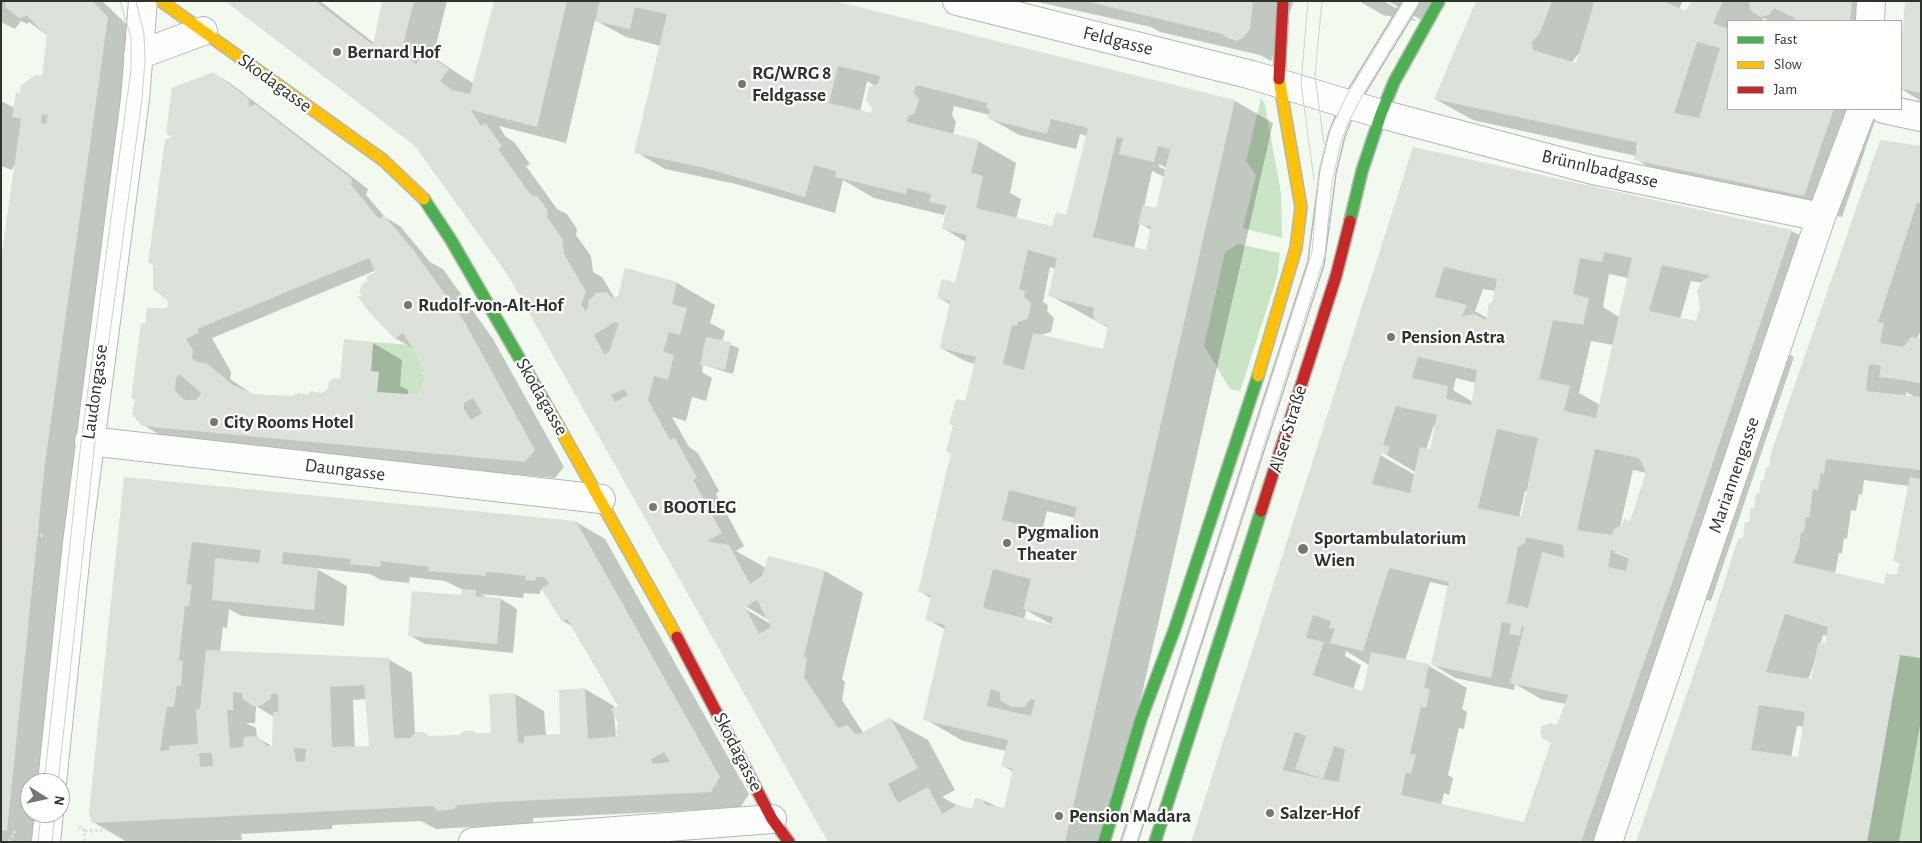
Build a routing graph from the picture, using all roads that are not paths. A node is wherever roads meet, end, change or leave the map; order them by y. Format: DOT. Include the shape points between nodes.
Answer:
graph roads {
  1 [pos="143,1"];
  2 [pos="161,1"];
  3 [pos="957,1"];
  4 [pos="1283,1"];
  5 [pos="1412,1"];
  6 [pos="1438,1"];
  7 [pos="1871,1"];
  8 [pos="1870,20"];
  9 [pos="203,31"];
  10 [pos="138,55"];
  11 [pos="1279,83"];
  12 [pos="1349,104"];
  13 [pos="1862,110"];
  14 [pos="1889,110"];
  15 [pos="1381,114"];
  16 [pos="1921,117"];
  17 [pos="1821,217"];
  18 [pos="89,441"];
  19 [pos="601,499"];
  20 [pos="53,773"];
  21 [pos="772,819"];
  22 [pos="48,823"];
  23 [pos="46,842"];
  24 [pos="473,842"];
  25 [pos="485,842"];
  26 [pos="789,842"];
  27 [pos="1104,842"];
  28 [pos="1129,842"];
  29 [pos="1155,842"];
  30 [pos="1608,842"];
  1 -- 10 [label="street, Laudongasse"];
  2 -- 9 [label="main road, Skodagasse"];
  3 -- 11 [label="street, Feldgasse"];
  4 -- 11 [label="main road"];
  5 -- 12 [label="lane"];
  6 -- 15 [label="main road, Alser Straße" via="1394,82"];
  7 -- 8 [label="street"];
  9 -- 10 [label="street"];
  9 -- 19 [label="main road, Skodagasse" via="383,160 422,197 451,240"];
  10 -- 18 [label="street, Laudongasse" via="135,99"];
  11 -- 12 [label="street"];
  11 -- 27 [label="main road" via="1300,207 1296,248 1266,353 1175,628 1141,719"];
  12 -- 15 [label="street"];
  12 -- 28 [label="lane" via="1328,171 1316,263"];
  13 -- 17 [label="street, Mariannengasse"];
  14 -- 16 [label="street"];
  15 -- 17 [label="street, Brünnlbadgasse" via="1593,170"];
  15 -- 29 [label="main road, Alser Straße" via="1362,171 1341,260 1319,331"];
  17 -- 30 [label="street, Mariannengasse"];
  18 -- 19 [label="street, Daungasse"];
  18 -- 20 [label="street, Laudongasse"];
  19 -- 21 [label="main road, Skodagasse" via="718,712"];
  21 -- 25 [label="street"];
  21 -- 26 [label="main road, Skodagasse"];
  22 -- 23 [label="street"];
  24 -- 25 [label="street"];
}
